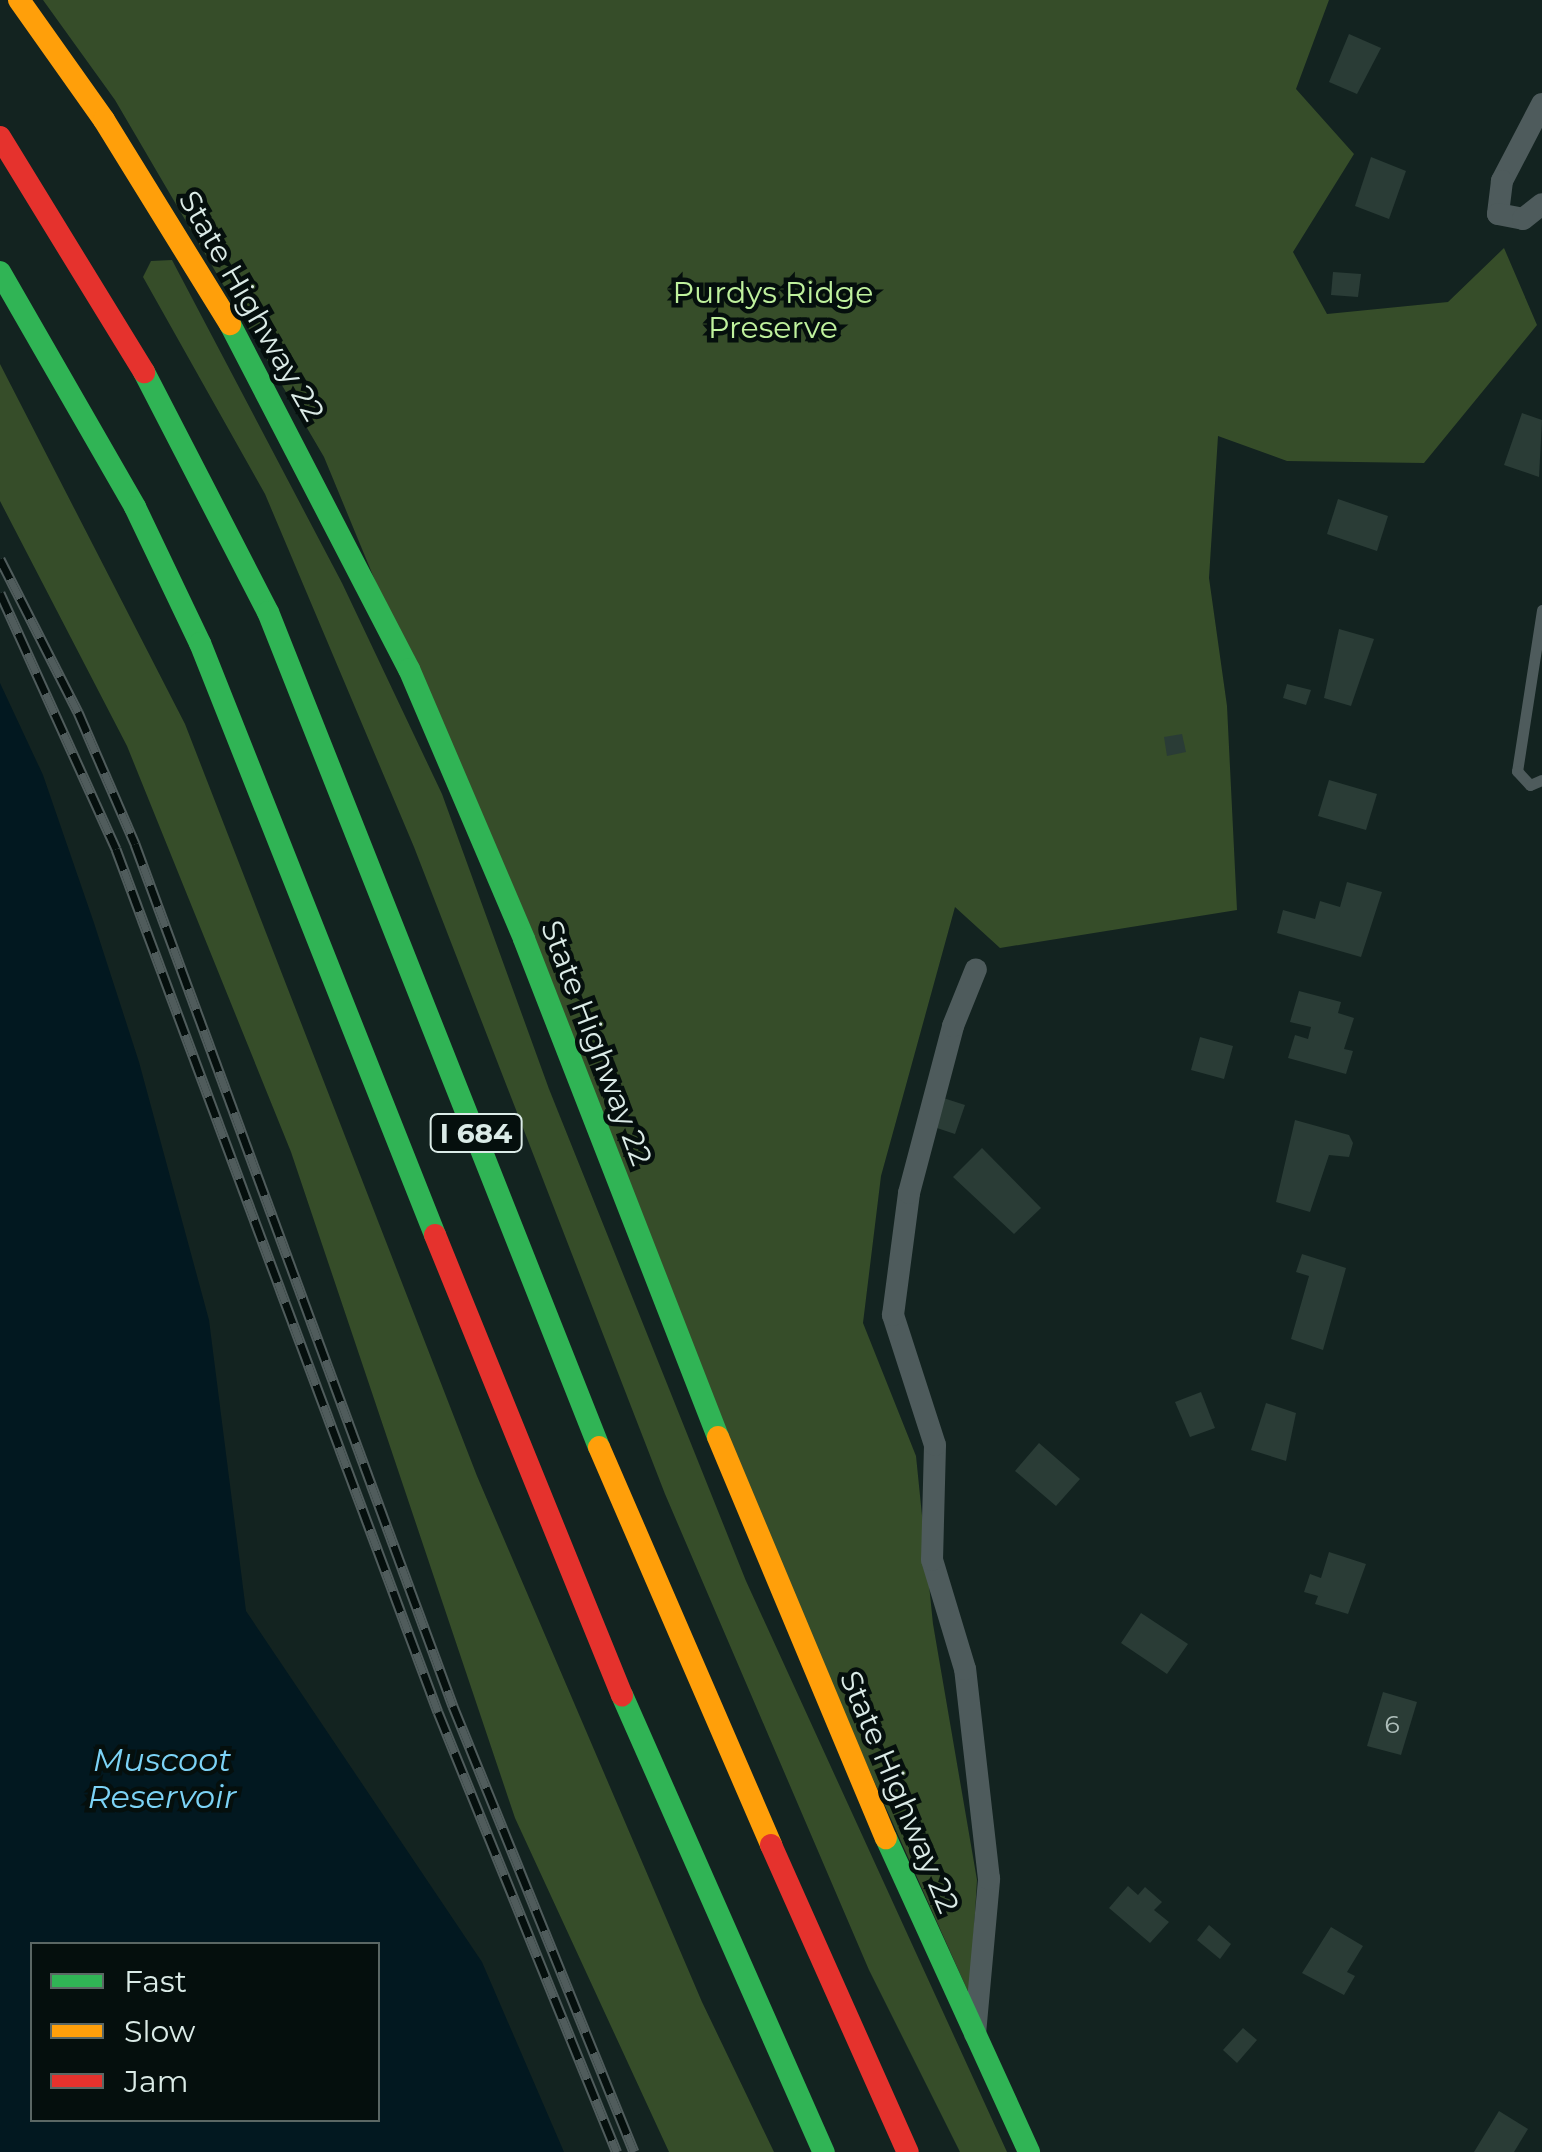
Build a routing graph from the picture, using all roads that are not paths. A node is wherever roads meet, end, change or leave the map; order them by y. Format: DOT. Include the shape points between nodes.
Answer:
graph roads {
  1 [pos="19,0"];
  2 [pos="1542,104"];
  3 [pos="0,137"];
  4 [pos="1542,204"];
  5 [pos="0,272"];
  6 [pos="1542,610"];
  7 [pos="1542,780"];
  8 [pos="976,969"];
  9 [pos="975,2038"];
  10 [pos="824,2152"];
  11 [pos="908,2152"];
  12 [pos="1029,2152"];
  1 -- 9 [label="main road, State Highway 22" via="222,308 409,668 524,939 750,1519"];
  2 -- 4 [label="street" via="1502,181 1498,214 1522,218"];
  3 -- 11 [label="main road, I 684" via="128,341 268,612 644,1559"];
  5 -- 10 [label="main road, I 684" via="136,508 200,642 572,1585"];
  6 -- 7 [label="lane" via="1517,771 1530,785"];
  8 -- 9 [label="street" via="953,1026 909,1193 893,1315 935,1445 932,1560 965,1669 989,1879"];
  9 -- 12 [label="main road, State Highway 22"];
}
